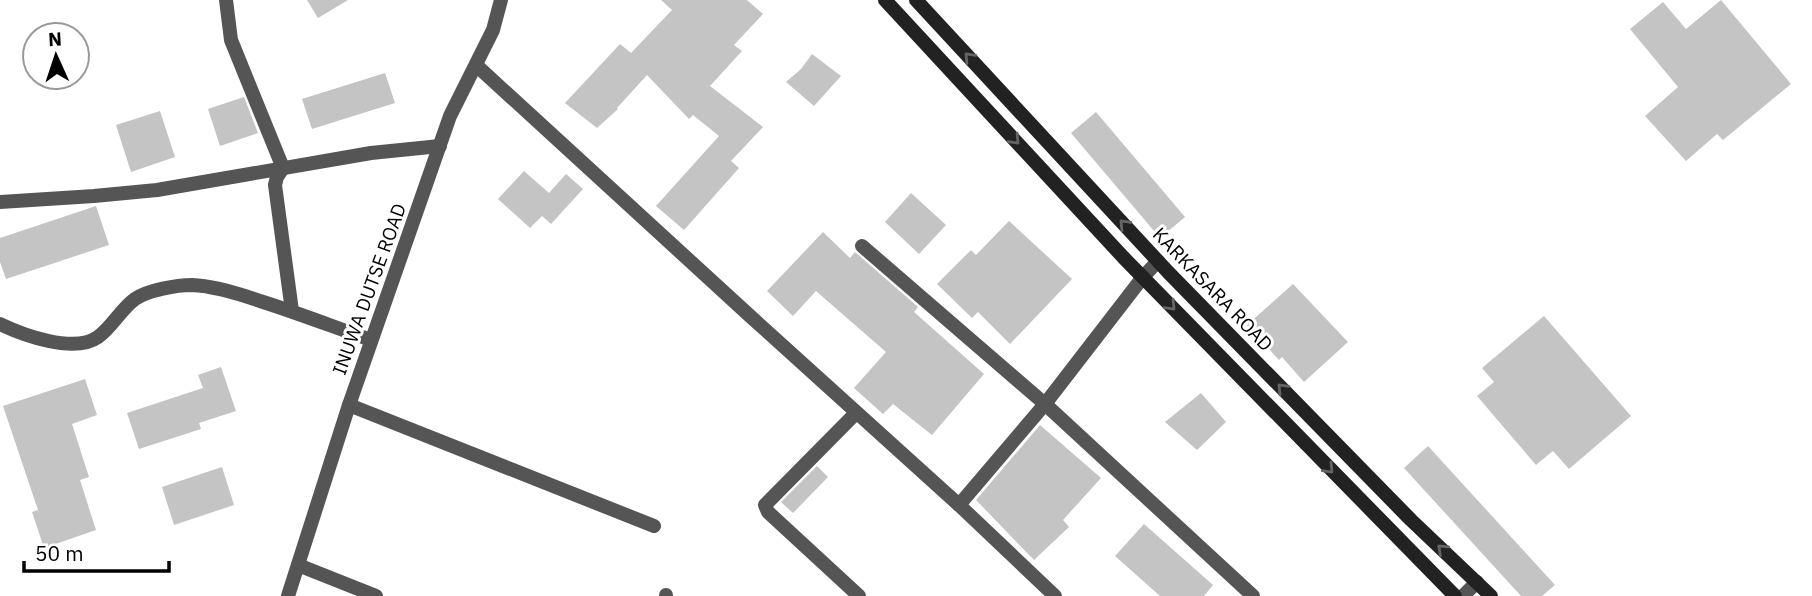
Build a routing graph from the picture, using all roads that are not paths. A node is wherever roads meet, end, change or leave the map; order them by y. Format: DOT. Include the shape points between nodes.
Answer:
graph roads {
  1 [pos="226,0"];
  2 [pos="501,0"];
  3 [pos="885,0"];
  4 [pos="916,0"];
  5 [pos="476,65"];
  6 [pos="440,146"];
  7 [pos="283,168"];
  8 [pos="0,202"];
  9 [pos="862,246"];
  10 [pos="1158,261"];
  11 [pos="1143,277"];
  12 [pos="292,311"];
  13 [pos="0,324"];
  14 [pos="371,340"];
  15 [pos="1045,404"];
  16 [pos="349,405"];
  17 [pos="856,413"];
  18 [pos="959,505"];
  19 [pos="654,526"];
  20 [pos="298,565"];
  21 [pos="1477,582"];
  22 [pos="288,596"];
  23 [pos="376,596"];
  24 [pos="859,596"];
  25 [pos="1055,596"];
  26 [pos="1253,596"];
  27 [pos="1455,596"];
  28 [pos="1463,596"];
  29 [pos="1492,596"];
  1 -- 7 [label="street" via="231,40"];
  2 -- 5 [label="street, INUWA DUTSE ROAD"];
  3 -- 11 [label="main road, one-way"];
  10 -- 4 [label="main road, KARKASARA ROAD, one-way"];
  5 -- 6 [label="street, INUWA DUTSE ROAD"];
  5 -- 17 [label="street"];
  6 -- 7 [label="street"];
  6 -- 14 [label="street, INUWA DUTSE ROAD"];
  7 -- 8 [label="street" via="157,190"];
  7 -- 12 [label="street" via="275,185"];
  9 -- 15 [label="street"];
  10 -- 11 [label="street"];
  21 -- 10 [label="main road, KARKASARA ROAD, one-way"];
  11 -- 15 [label="street"];
  11 -- 27 [label="main road, one-way"];
  12 -- 13 [label="street" via="193,285 136,298 96,339 73,344 44,341"];
  12 -- 14 [label="street"];
  14 -- 16 [label="street, INUWA DUTSE ROAD"];
  15 -- 18 [label="street"];
  15 -- 26 [label="street"];
  16 -- 19 [label="street"];
  16 -- 20 [label="street, INUWA DUTSE ROAD"];
  17 -- 18 [label="street"];
  17 -- 24 [label="street" via="765,505"];
  18 -- 25 [label="street"];
  20 -- 22 [label="street, INUWA DUTSE ROAD"];
  20 -- 23 [label="street"];
  21 -- 28 [label="street"];
  21 -- 29 [label="main road, KARKASARA ROAD"];
}
